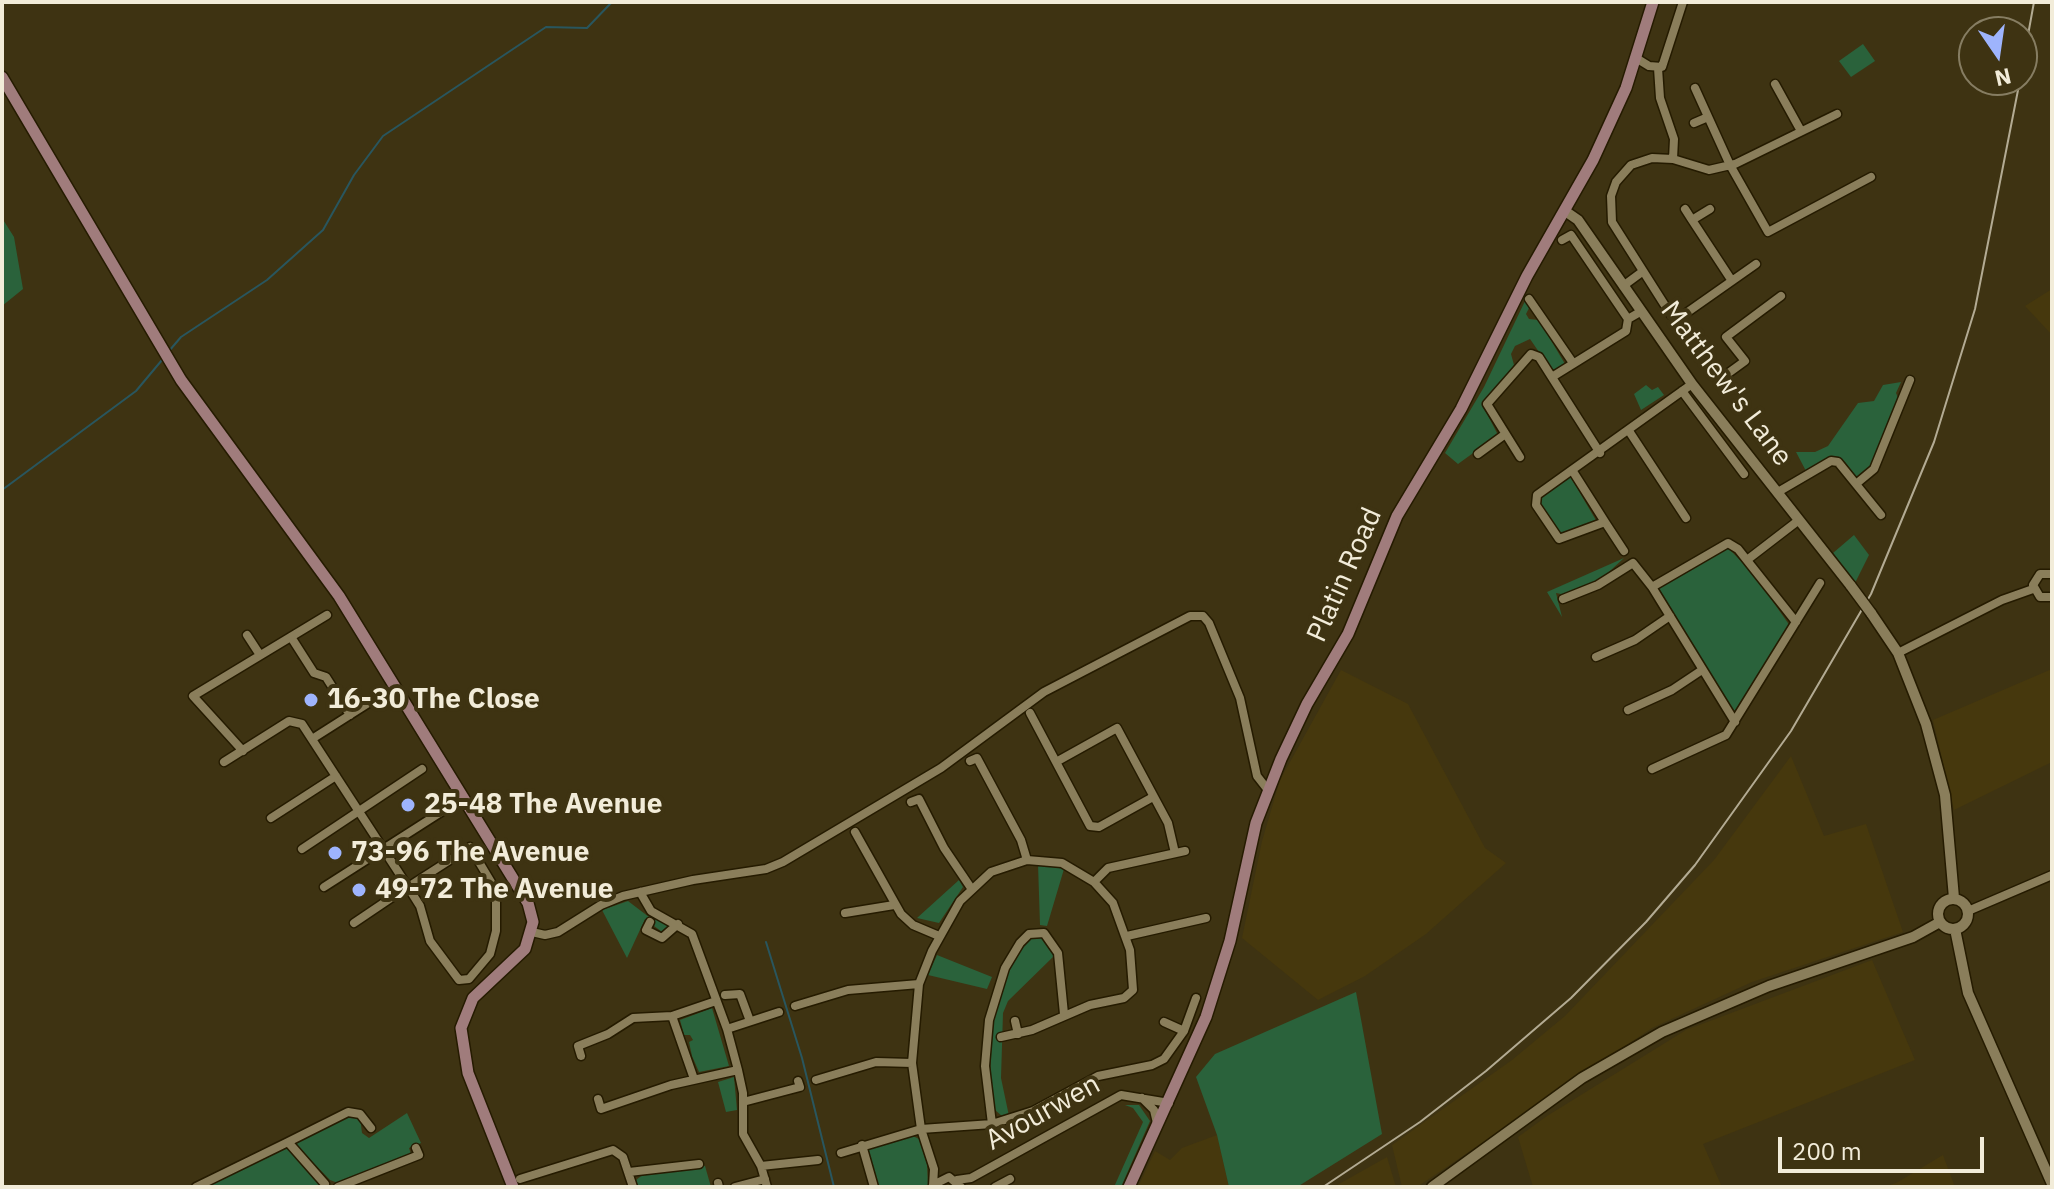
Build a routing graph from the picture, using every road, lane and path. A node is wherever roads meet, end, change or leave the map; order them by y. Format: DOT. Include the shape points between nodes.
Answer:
graph roads {
  1 [pos="1653,2"];
  2 [pos="1683,2"];
  3 [pos="1636,58"];
  4 [pos="1658,68"];
  5 [pos="2,77"];
  6 [pos="1775,84"];
  7 [pos="1695,88"];
  8 [pos="1837,114"];
  9 [pos="1708,117"];
  10 [pos="1694,123"];
  11 [pos="1801,131"];
  12 [pos="1673,159"];
  13 [pos="1730,165"];
  14 [pos="1871,177"];
  15 [pos="1685,209"];
  16 [pos="1710,209"];
  17 [pos="1565,211"];
  18 [pos="1692,220"];
  19 [pos="1562,240"];
  20 [pos="1756,264"];
  21 [pos="1642,272"];
  22 [pos="1732,281"];
  23 [pos="1623,286"];
  24 [pos="1781,296"];
  25 [pos="1529,299"];
  26 [pos="1640,312"];
  27 [pos="1676,317"];
  28 [pos="1628,319"];
  29 [pos="1573,363"];
  30 [pos="1552,377"];
  31 [pos="1910,380"];
  32 [pos="1692,384"];
  33 [pos="1682,391"];
  34 [pos="1629,431"];
  35 [pos="1504,435"];
  36 [pos="1600,453"];
  37 [pos="1478,454"];
  38 [pos="1520,457"];
  39 [pos="1572,470"];
  40 [pos="1744,474"];
  41 [pos="1856,484"];
  42 [pos="1778,492"];
  43 [pos="1881,515"];
  44 [pos="1686,518"];
  45 [pos="1799,520"];
  46 [pos="1605,522"];
  47 [pos="1624,551"];
  48 [pos="1747,560"];
  49 [pos="2052,574"];
  50 [pos="1820,583"];
  51 [pos="1652,587"];
  52 [pos="2033,589"];
  53 [pos="2052,598"];
  54 [pos="1563,599"];
  55 [pos="327,615"];
  56 [pos="1670,616"];
  57 [pos="1796,622"];
  58 [pos="247,635"];
  59 [pos="291,637"];
  60 [pos="1898,653"];
  61 [pos="260,655"];
  62 [pos="1596,657"];
  63 [pos="1702,670"];
  64 [pos="378,697"];
  65 [pos="1628,710"];
  66 [pos="1030,713"];
  67 [pos="350,715"];
  68 [pos="1735,722"];
  69 [pos="312,739"];
  70 [pos="243,751"];
  71 [pos="970,761"];
  72 [pos="224,762"];
  73 [pos="1056,762"];
  74 [pos="422,769"];
  75 [pos="1652,769"];
  76 [pos="336,776"];
  77 [pos="1268,790"];
  78 [pos="1153,797"];
  79 [pos="463,798"];
  80 [pos="911,802"];
  81 [pos="358,811"];
  82 [pos="271,818"];
  83 [pos="855,832"];
  84 [pos="874,843"];
  85 [pos="864,848"];
  86 [pos="302,849"];
  87 [pos="383,849"];
  88 [pos="1027,860"];
  89 [pos="2052,875"];
  90 [pos="1094,882"];
  91 [pos="324,887"];
  92 [pos="408,887"];
  93 [pos="971,888"];
  94 [pos="640,892"];
  95 [pos="1954,898"];
  96 [pos="894,905"];
  97 [pos="1968,911"];
  98 [pos="845,913"];
  99 [pos="1206,918"];
  100 [pos="650,922"];
  101 [pos="1940,922"];
  102 [pos="354,923"];
  103 [pos="678,924"];
  104 [pos="1955,929"];
  105 [pos="532,932"];
  106 [pos="939,936"];
  107 [pos="1127,936"];
  108 [pos="919,984"];
  109 [pos="721,998"];
  110 [pos="1196,998"];
  111 [pos="795,1006"];
  112 [pos="779,1012"];
  113 [pos="1064,1014"];
  114 [pos="672,1016"];
  115 [pos="750,1021"];
  116 [pos="1015,1021"];
  117 [pos="1164,1022"];
  118 [pos="727,1029"];
  119 [pos="1184,1031"];
  120 [pos="1018,1034"];
  121 [pos="1001,1037"];
  122 [pos="581,1056"];
  123 [pos="912,1063"];
  124 [pos="738,1070"];
  125 [pos="694,1079"];
  126 [pos="816,1080"];
  127 [pos="798,1081"];
  128 [pos="1138,1096"];
  129 [pos="598,1099"];
  130 [pos="743,1102"];
  131 [pos="1169,1103"];
  132 [pos="992,1124"];
  133 [pos="371,1128"];
  134 [pos="921,1129"];
  135 [pos="1157,1129"];
  136 [pos="288,1142"];
  137 [pos="862,1145"];
  138 [pos="416,1148"];
  139 [pos="841,1153"];
  140 [pos="818,1160"];
  141 [pos="699,1164"];
  142 [pos="761,1166"];
  143 [pos="934,1169"];
  144 [pos="629,1172"];
  145 [pos="945,1177"];
  146 [pos="1010,1179"];
  147 [pos="516,1183"];
  148 [pos="766,1183"];
  149 [pos="2052,1184"];
  150 [pos="961,1185"];
  151 [pos="324,1186"];
  152 [pos="933,1186"];
  153 [pos="196,1187"];
  154 [pos="337,1187"];
  155 [pos="633,1187"];
  156 [pos="735,1187"];
  157 [pos="874,1187"];
  158 [pos="995,1187"];
  159 [pos="1129,1187"];
  160 [pos="1432,1187"];
  1 -- 3 [label="main road, Platin Road"];
  2 -- 4 [label="street" via="1668,57"];
  3 -- 4 [label="street"];
  3 -- 17 [label="main road, Platin Road" via="1612,121"];
  4 -- 12 [label="street" via="1660,98 1674,139"];
  5 -- 79 [label="main road" via="181,380 339,596"];
  6 -- 11 [label="street"];
  7 -- 9 [label="street"];
  8 -- 11 [label="street"];
  9 -- 10 [label="street"];
  9 -- 13 [label="street"];
  11 -- 13 [label="street"];
  12 -- 13 [label="street" via="1709,170"];
  12 -- 21 [label="street" via="1631,165 1613,189 1612,222"];
  13 -- 14 [label="street" via="1768,232"];
  15 -- 18 [label="street"];
  16 -- 18 [label="street"];
  17 -- 23 [label="street, Matthew's Lane" via="1578,220"];
  17 -- 77 [label="main road, Platin Road" via="1467,398 1397,516 1348,634 1307,704"];
  18 -- 22 [label="street"];
  19 -- 28 [label="street" via="1571,235"];
  20 -- 22 [label="street"];
  21 -- 23 [label="street"];
  21 -- 27 [label="street"];
  22 -- 27 [label="street"];
  23 -- 26 [label="street, Matthew's Lane"];
  24 -- 27 [label="street" via="1726,337 1745,361 1723,377"];
  25 -- 29 [label="street" via="1533,313"];
  26 -- 28 [label="street"];
  26 -- 32 [label="street, Matthew's Lane"];
  28 -- 29 [label="street" via="1626,331"];
  29 -- 30 [label="street"];
  30 -- 35 [label="street" via="1531,354 1488,400 1488,411"];
  30 -- 36 [label="street"];
  31 -- 41 [label="street" via="1874,469"];
  32 -- 33 [label="street"];
  32 -- 42 [label="street, Matthew's Lane"];
  33 -- 34 [label="street"];
  33 -- 40 [label="street"];
  34 -- 36 [label="street"];
  34 -- 44 [label="street"];
  35 -- 37 [label="street"];
  35 -- 38 [label="street"];
  36 -- 39 [label="street"];
  39 -- 46 [label="street"];
  39 -- 46 [label="street" via="1536,496 1539,511 1559,539"];
  41 -- 42 [label="street" via="1838,462 1831,461"];
  41 -- 43 [label="street"];
  42 -- 45 [label="street, Matthew's Lane"];
  45 -- 48 [label="street"];
  45 -- 60 [label="street, Matthew's Lane, bridge"];
  46 -- 47 [label="street"];
  48 -- 51 [label="street" via="1728,543"];
  48 -- 57 [label="street"];
  49 -- 52 [label="street" via="2036,577"];
  50 -- 57 [label="street"];
  51 -- 54 [label="street" via="1639,567 1628,563 1598,585"];
  51 -- 56 [label="street"];
  52 -- 53 [label="street" via="2040,597"];
  52 -- 60 [label="street"];
  55 -- 59 [label="street"];
  56 -- 62 [label="street" via="1635,640"];
  56 -- 63 [label="street"];
  57 -- 68 [label="street"];
  58 -- 61 [label="street"];
  59 -- 61 [label="street"];
  59 -- 67 [label="street"];
  60 -- 95 [label="street, Matthew's Lane" via="1926,724 1945,795"];
  61 -- 70 [label="street" via="193,696"];
  63 -- 65 [label="street"];
  63 -- 68 [label="street"];
  64 -- 67 [label="street"];
  66 -- 73 [label="street"];
  67 -- 69 [label="street"];
  68 -- 75 [label="street" via="1718,741"];
  69 -- 70 [label="street" via="302,724 289,721"];
  69 -- 76 [label="street"];
  70 -- 72 [label="street"];
  71 -- 88 [label="street" via="977,758"];
  73 -- 78 [label="street" via="1094,828"];
  73 -- 78 [label="street" via="1117,728"];
  74 -- 81 [label="street"];
  76 -- 81 [label="street"];
  76 -- 82 [label="street"];
  77 -- 94 [label="street" via="1255,771 1250,730 1209,623 1203,616 1190,616 1044,692 934,773 783,862"];
  77 -- 131 [label="main road, Platin Road" via="1210,1007"];
  78 -- 90 [label="street" via="1180,852 1108,868"];
  79 -- 87 [label="street"];
  79 -- 105 [label="main road" via="528,903"];
  80 -- 93 [label="street" via="919,799"];
  81 -- 86 [label="street"];
  81 -- 87 [label="street"];
  83 -- 85 [label="street"];
  84 -- 85 [label="street"];
  85 -- 96 [label="street"];
  87 -- 91 [label="street"];
  87 -- 92 [label="street"];
  88 -- 90 [label="street" via="1062,863"];
  88 -- 93 [label="street" via="1000,867"];
  89 -- 97 [label="street"];
  90 -- 107 [label="street" via="1113,903"];
  92 -- 92 [label="street" via="470,847 491,882 497,921 490,954 469,979 456,978 430,941 422,910"];
  92 -- 102 [label="street"];
  93 -- 106 [label="street"];
  94 -- 103 [label="street" via="651,911"];
  94 -- 105 [label="street" via="601,905 558,932"];
  95 -- 97 [label="street"];
  95 -- 101 [label="street" via="1941,904"];
  96 -- 98 [label="street"];
  96 -- 106 [label="street" via="913,925"];
  97 -- 104 [label="street" via="1965,924"];
  99 -- 107 [label="street"];
  100 -- 103 [label="street" via="646,930 662,938"];
  101 -- 104 [label="street"];
  101 -- 160 [label="street" via="1913,937 1769,986 1662,1032 1572,1085"];
  103 -- 109 [label="street" via="692,934"];
  104 -- 149 [label="street" via="1968,993"];
  105 -- 147 [label="main road" via="522,954 469,1003 461,1028 468,1073"];
  106 -- 108 [label="street"];
  107 -- 113 [label="street" via="1130,994"];
  108 -- 111 [label="street" via="854,989"];
  108 -- 123 [label="street"];
  109 -- 114 [label="street"];
  109 -- 115 [label="street" via="740,994"];
  109 -- 118 [label="street"];
  110 -- 119 [label="street"];
  112 -- 115 [label="street"];
  113 -- 120 [label="street"];
  113 -- 132 [label="street" via="1058,953 1044,933 1029,934 1005,968 989,1020 985,1066"];
  114 -- 122 [label="street" via="633,1018 578,1046"];
  114 -- 125 [label="street"];
  115 -- 118 [label="street"];
  116 -- 120 [label="street"];
  117 -- 119 [label="street"];
  118 -- 124 [label="street"];
  119 -- 132 [label="street" via="1169,1054 1152,1065 1107,1073 1033,1111"];
  120 -- 121 [label="street"];
  123 -- 126 [label="street" via="874,1062"];
  123 -- 134 [label="street"];
  124 -- 125 [label="street"];
  124 -- 130 [label="street"];
  125 -- 129 [label="street" via="601,1109"];
  127 -- 130 [label="street" via="800,1087"];
  128 -- 131 [label="street, Avourwen"];
  128 -- 135 [label="street, Avourwen" via="1154,1110"];
  128 -- 150 [label="street, Avourwen" via="1116,1097"];
  130 -- 142 [label="street" via="743,1134"];
  131 -- 135 [label="main road, Platin Road"];
  132 -- 134 [label="street"];
  133 -- 136 [label="street" via="360,1114 349,1111"];
  134 -- 137 [label="street"];
  134 -- 143 [label="street"];
  135 -- 159 [label="main road, Platin Road"];
  136 -- 151 [label="street"];
  136 -- 153 [label="street"];
  137 -- 139 [label="street"];
  137 -- 157 [label="street"];
  138 -- 154 [label="street" via="419,1155"];
  140 -- 142 [label="street"];
  141 -- 144 [label="street"];
  142 -- 148 [label="street"];
  143 -- 145 [label="street, Avourwen"];
  143 -- 152 [label="street"];
  144 -- 147 [label="street" via="613,1150"];
  144 -- 155 [label="street"];
  145 -- 150 [label="street, Avourwen"];
  145 -- 152 [label="street"];
  146 -- 158 [label="street"];
  148 -- 156 [label="street"];
  151 -- 154 [label="street"];
}
